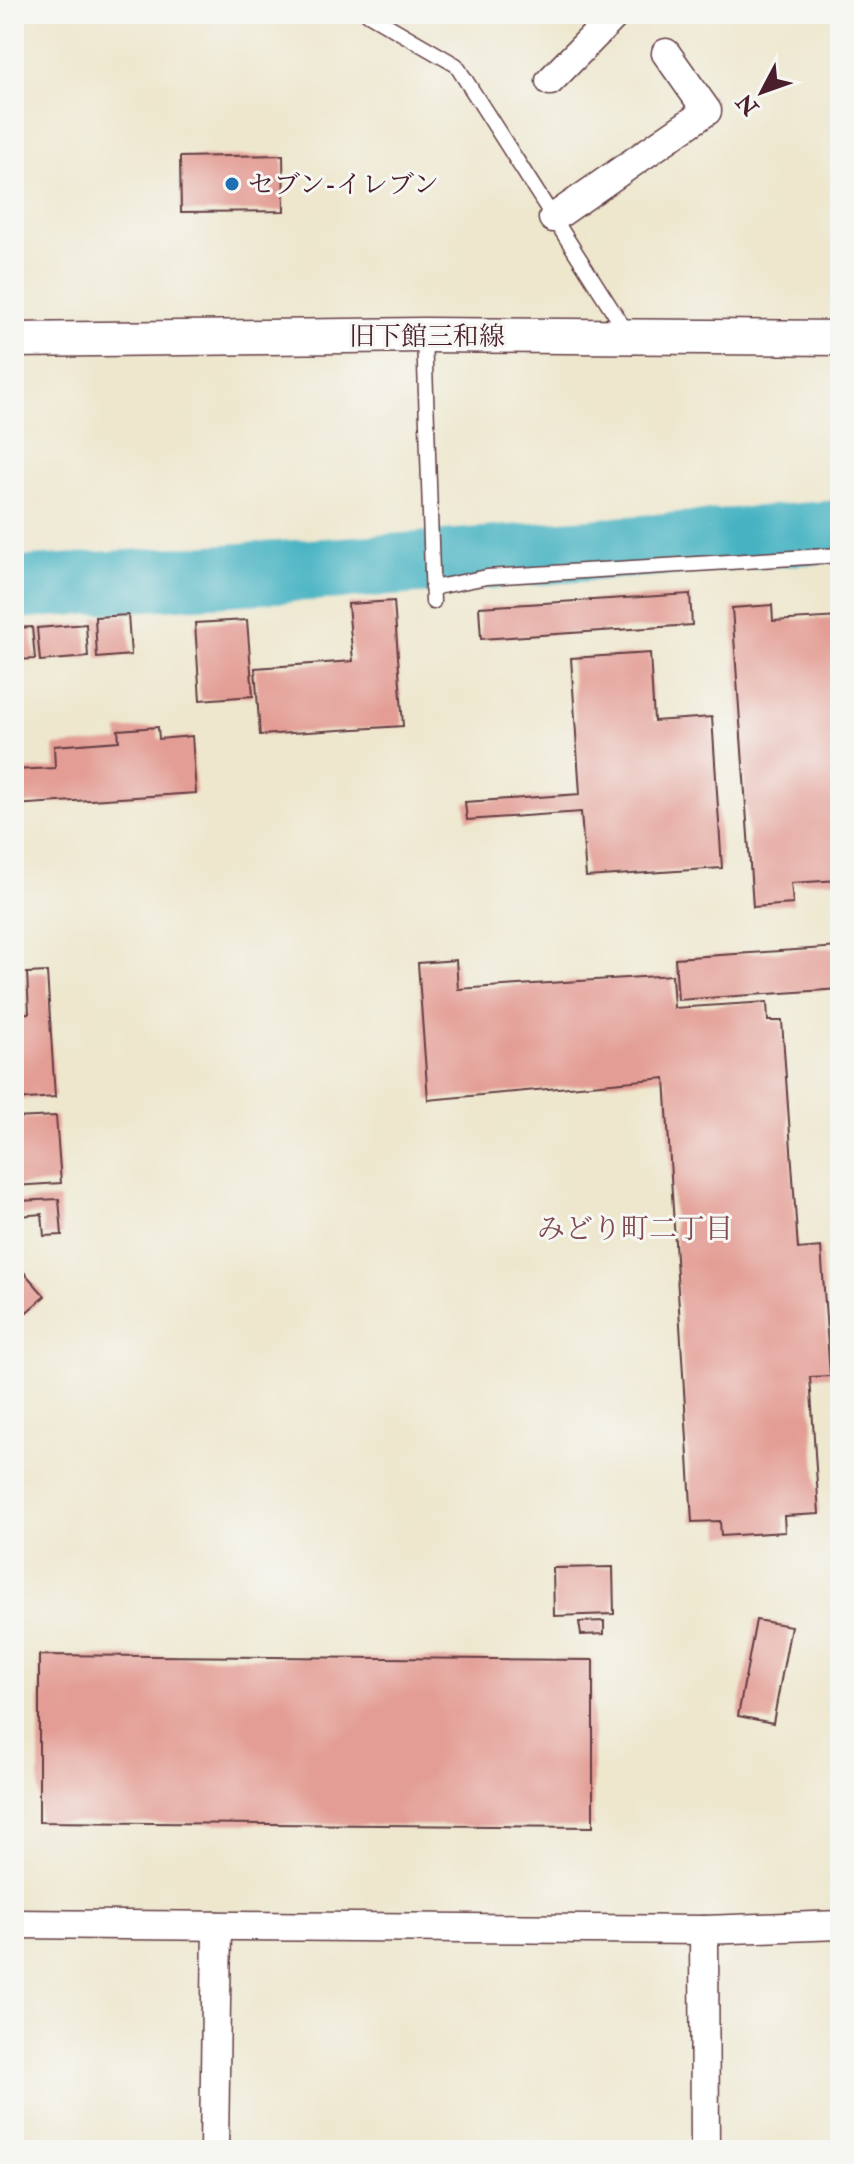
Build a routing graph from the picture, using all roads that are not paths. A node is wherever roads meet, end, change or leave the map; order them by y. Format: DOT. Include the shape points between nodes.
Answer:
graph roads {
  1 [pos="368,14"];
  2 [pos="616,14"];
  3 [pos="666,53"];
  4 [pos="550,81"];
  5 [pos="553,218"];
  6 [pos="19,334"];
  7 [pos="424,335"];
  8 [pos="629,336"];
  9 [pos="840,338"];
  10 [pos="840,555"];
  11 [pos="14,1924"];
  12 [pos="840,1925"];
  13 [pos="217,1926"];
  14 [pos="704,1930"];
  15 [pos="214,2150"];
  16 [pos="705,2150"];
  1 -- 5 [label="lane" via="456,65"];
  2 -- 4 [label="street"];
  3 -- 5 [label="street" via="707,111"];
  5 -- 8 [label="lane"];
  6 -- 7 [label="street, 旧下館三和線"];
  7 -- 8 [label="street, 旧下館三和線"];
  7 -- 10 [label="lane" via="432,588 487,577"];
  8 -- 9 [label="street, 旧下館三和線"];
  11 -- 13 [label="street"];
  12 -- 14 [label="street"];
  13 -- 14 [label="street"];
  13 -- 15 [label="street"];
  14 -- 16 [label="street"];
}
